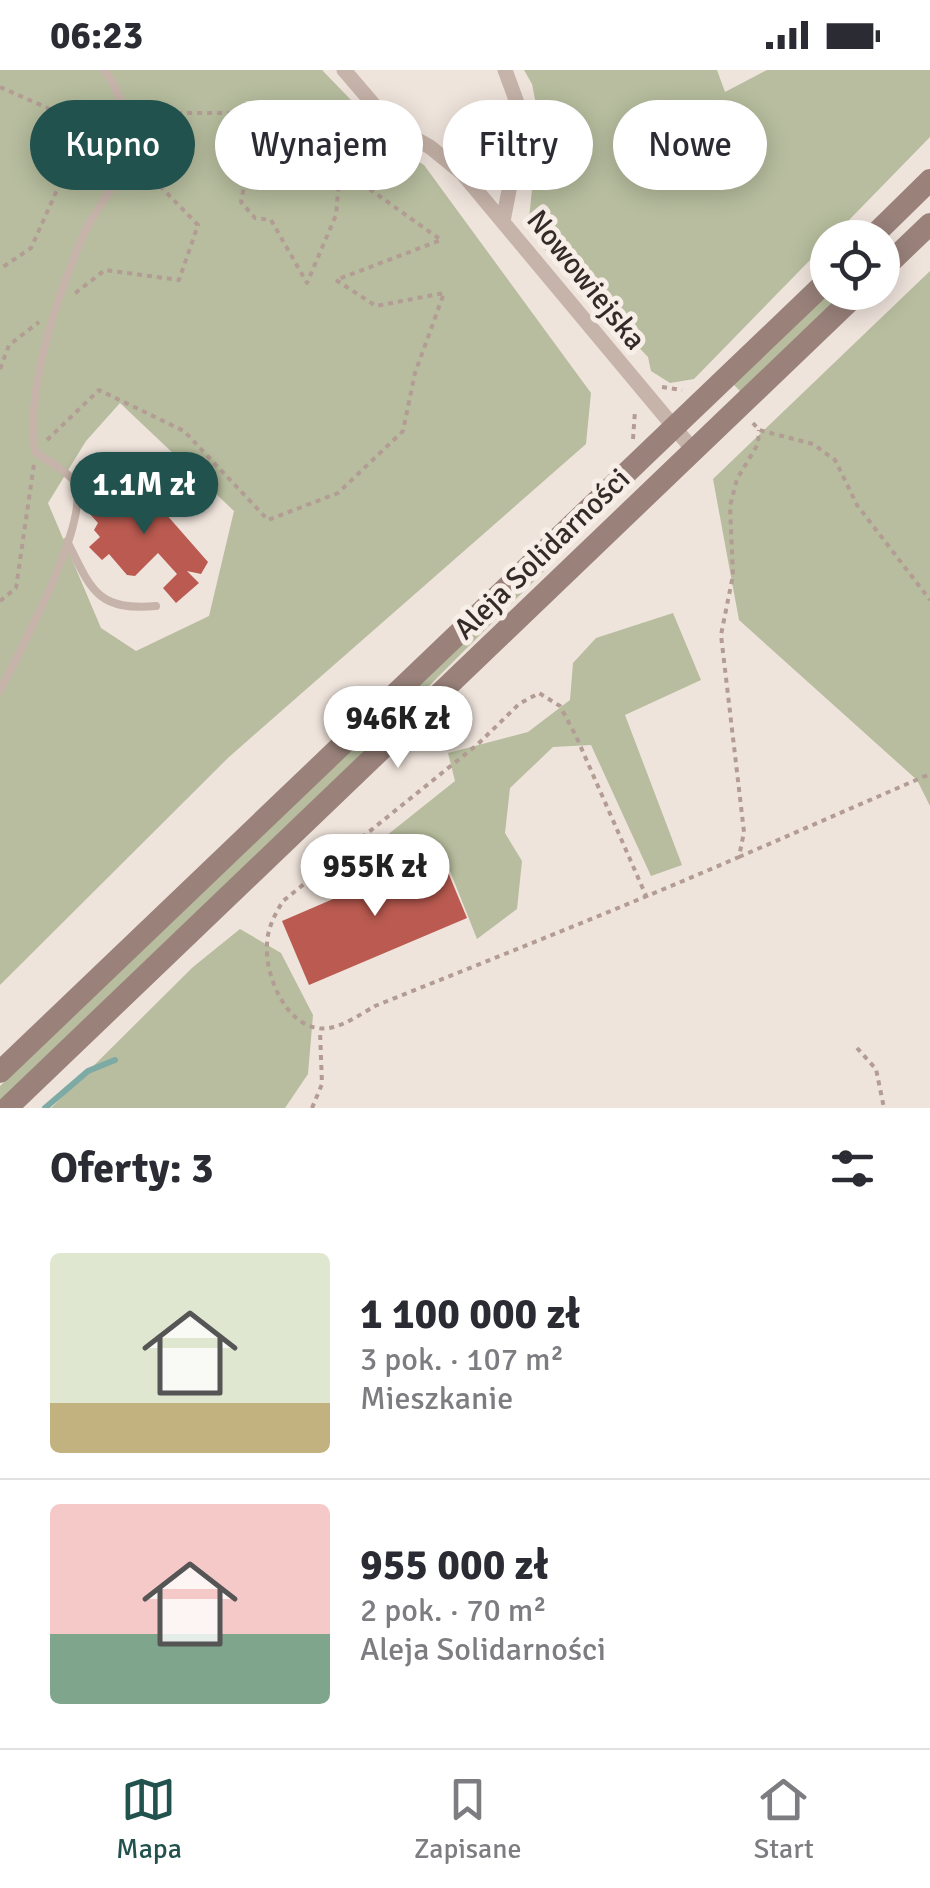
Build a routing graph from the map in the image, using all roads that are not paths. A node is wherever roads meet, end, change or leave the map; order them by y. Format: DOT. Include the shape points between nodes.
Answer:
graph roads {
  1 [pos="104,70"];
  2 [pos="344,70"];
  3 [pos="505,70"];
  4 [pos="930,180"];
  5 [pos="890,220"];
  6 [pos="503,221"];
  7 [pos="930,224"];
  8 [pos="900,253"];
  9 [pos="810,297"];
  10 [pos="840,310"];
  11 [pos="672,428"];
  12 [pos="694,451"];
  13 [pos="67,542"];
  14 [pos="156,606"];
  15 [pos="0,691"];
  16 [pos="0,1072"];
  17 [pos="6,1108"];
  1 -- 13 [label="lane" via="126,128 122,164 86,230 37,374 30,419 35,452 74,481 80,501"];
  2 -- 6 [label="street, Nowowiejska" via="377,112 446,158"];
  3 -- 6 [label="street" via="523,119"];
  4 -- 5 [label="main road"];
  6 -- 11 [label="street, Nowowiejska"];
  7 -- 8 [label="main road"];
  9 -- 11 [label="main road, Aleja Solidarności"];
  10 -- 12 [label="main road, Aleja Solidarności"];
  11 -- 12 [label="street, Nowowiejska"];
  11 -- 16 [label="main road, Aleja Solidarności"];
  12 -- 17 [label="main road, Aleja Solidarności"];
  13 -- 14 [label="lane" via="94,594 124,608"];
  13 -- 15 [label="lane"];
}
